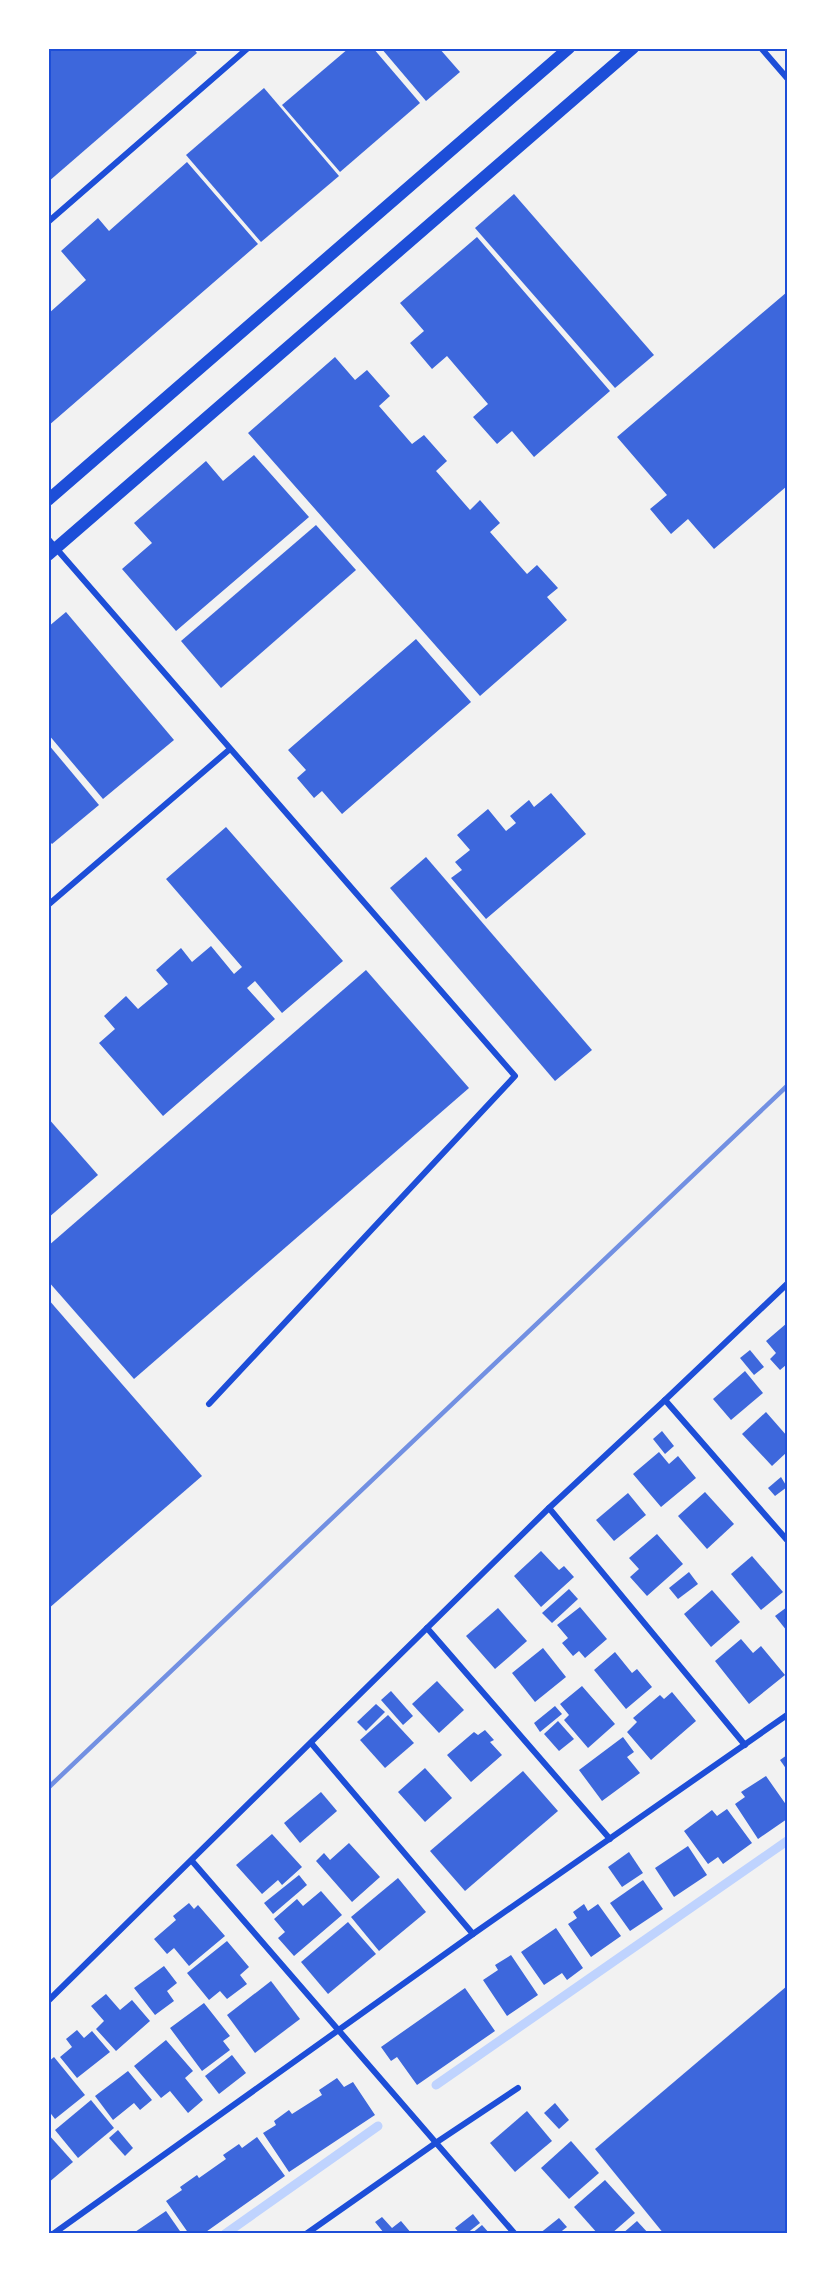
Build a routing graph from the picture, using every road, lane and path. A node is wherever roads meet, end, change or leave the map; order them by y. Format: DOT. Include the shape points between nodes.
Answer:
graph roads {
  1 [pos="248,48"];
  2 [pos="569,48"];
  3 [pos="633,48"];
  4 [pos="761,48"];
  5 [pos="787,78"];
  6 [pos="48,222"];
  7 [pos="48,500"];
  8 [pos="51,547"];
  9 [pos="230,749"];
  10 [pos="48,905"];
  11 [pos="787,1284"];
  12 [pos="665,1400"];
  13 [pos="209,1404"];
  14 [pos="549,1508"];
  15 [pos="787,1540"];
  16 [pos="427,1628"];
  17 [pos="787,1715"];
  18 [pos="311,1743"];
  19 [pos="745,1745"];
  20 [pos="610,1839"];
  21 [pos="192,1860"];
  22 [pos="473,1934"];
  23 [pos="48,2001"];
  24 [pos="338,2030"];
  25 [pos="518,2088"];
  26 [pos="436,2142"];
  27 [pos="53,2234"];
  28 [pos="306,2234"];
  29 [pos="515,2234"];
  1 -- 6 [label="street"];
  2 -- 7 [label="main road"];
  3 -- 8 [label="main road"];
  4 -- 5 [label="street"];
  8 -- 9 [label="street"];
  9 -- 10 [label="street"];
  9 -- 13 [label="street" via="514,1076"];
  11 -- 12 [label="street"];
  12 -- 14 [label="street"];
  12 -- 15 [label="street"];
  14 -- 16 [label="street"];
  14 -- 19 [label="street"];
  16 -- 18 [label="street"];
  16 -- 20 [label="street"];
  17 -- 19 [label="street"];
  18 -- 21 [label="street"];
  18 -- 22 [label="street"];
  19 -- 20 [label="street"];
  20 -- 22 [label="street"];
  21 -- 23 [label="street"];
  21 -- 24 [label="street"];
  22 -- 24 [label="street"];
  24 -- 26 [label="street"];
  24 -- 27 [label="street"];
  25 -- 26 [label="street"];
  26 -- 28 [label="street"];
  26 -- 29 [label="street"];
}
